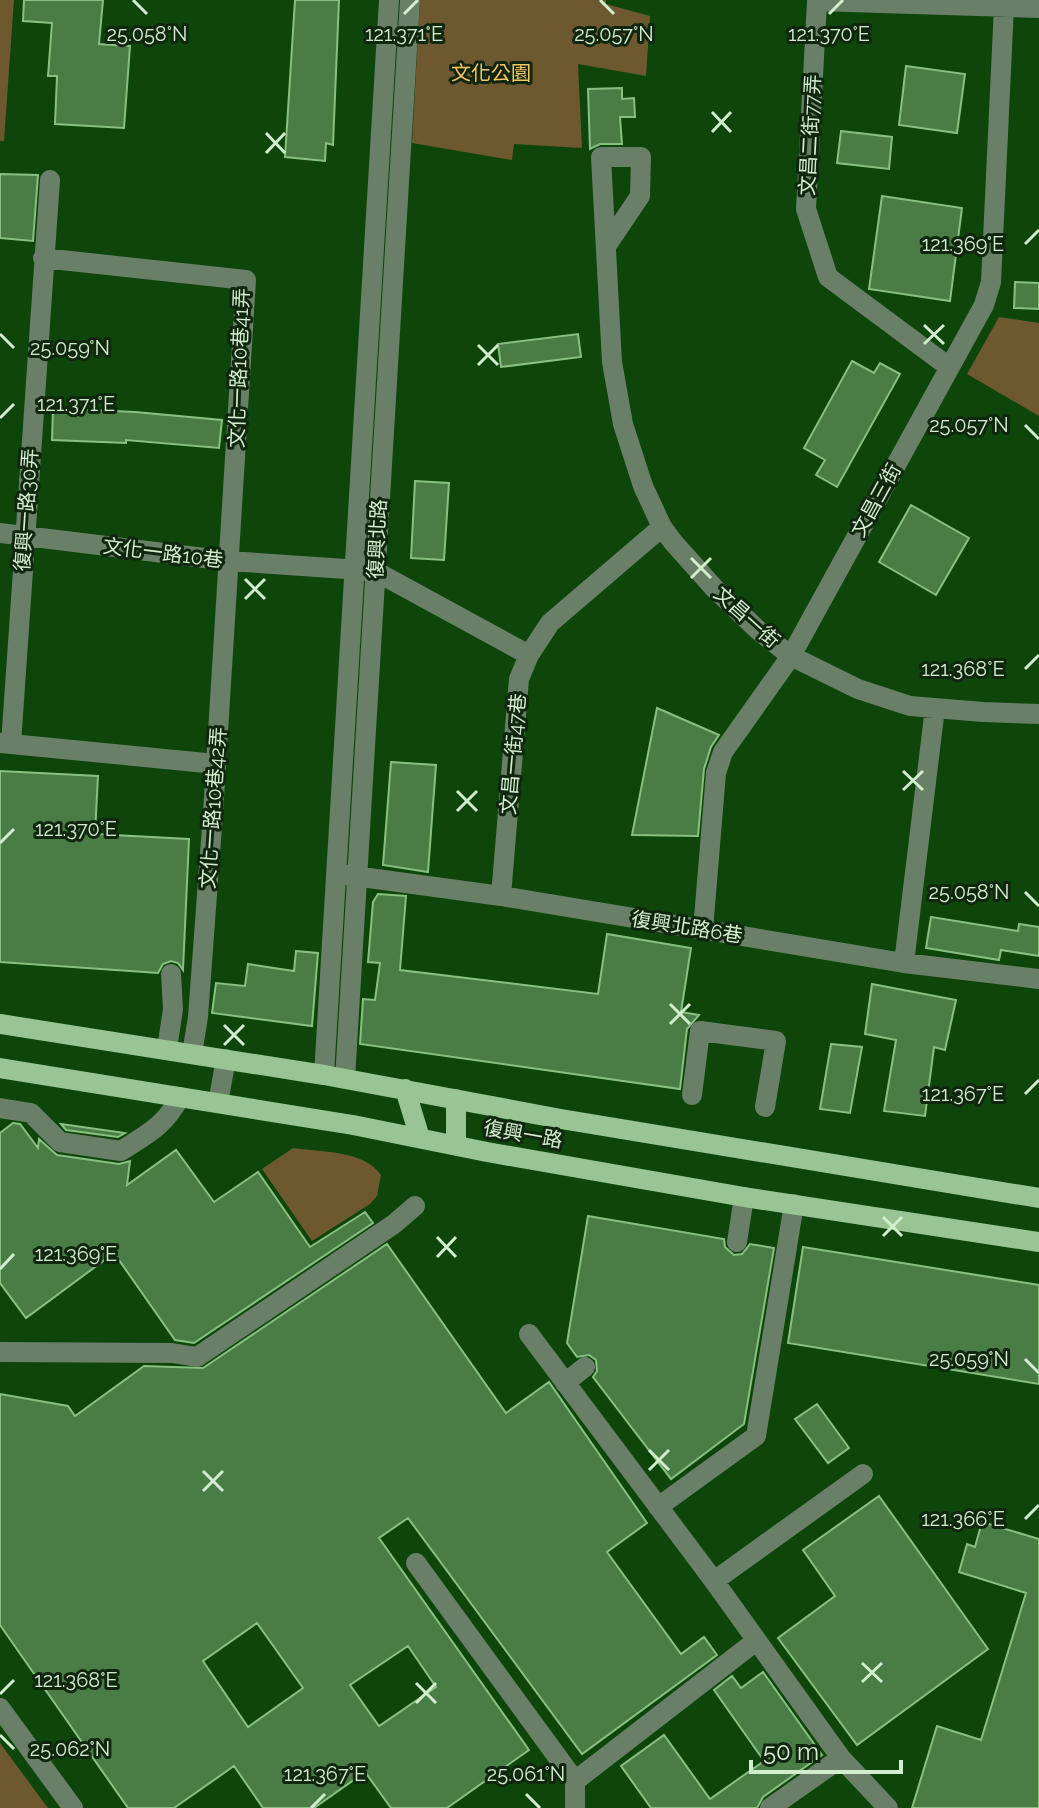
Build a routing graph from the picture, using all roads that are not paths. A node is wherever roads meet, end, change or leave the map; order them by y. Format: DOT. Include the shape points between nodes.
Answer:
graph roads {
  1 [pos="389,0"];
  2 [pos="410,0"];
  3 [pos="816,0"];
  4 [pos="834,0"];
  5 [pos="1004,6"];
  6 [pos="1039,8"];
  7 [pos="397,40"];
  8 [pos="50,180"];
  9 [pos="607,245"];
  10 [pos="43,258"];
  11 [pos="381,298"];
  12 [pos="949,367"];
  13 [pos="662,527"];
  14 [pos="0,533"];
  15 [pos="24,536"];
  16 [pos="229,561"];
  17 [pos="375,571"];
  18 [pos="354,572"];
  19 [pos="529,655"];
  20 [pos="791,656"];
  21 [pos="348,675"];
  22 [pos="369,676"];
  23 [pos="935,708"];
  24 [pos="1039,714"];
  25 [pos="6,744"];
  26 [pos="216,764"];
  27 [pos="336,874"];
  28 [pos="357,876"];
  29 [pos="501,896"];
  30 [pos="703,930"];
  31 [pos="904,963"];
  32 [pos="171,974"];
  33 [pos="1039,979"];
  34 [pos="0,1024"];
  35 [pos="167,1049"];
  36 [pos="192,1054"];
  37 [pos="226,1059"];
  38 [pos="0,1068"];
  39 [pos="324,1075"];
  40 [pos="345,1079"];
  41 [pos="405,1089"];
  42 [pos="692,1095"];
  43 [pos="180,1097"];
  44 [pos="456,1099"];
  45 [pos="218,1103"];
  46 [pos="765,1107"];
  47 [pos="0,1108"];
  48 [pos="420,1138"];
  49 [pos="456,1146"];
  50 [pos="744,1197"];
  51 [pos="1039,1198"];
  52 [pos="794,1204"];
  53 [pos="415,1206"];
  54 [pos="737,1242"];
  55 [pos="1039,1242"];
  56 [pos="529,1334"];
  57 [pos="0,1352"];
  58 [pos="585,1367"];
  59 [pos="565,1383"];
  60 [pos="863,1474"];
  61 [pos="658,1507"];
  62 [pos="416,1563"];
  63 [pos="714,1581"];
  64 [pos="756,1641"];
  65 [pos="0,1708"];
  66 [pos="841,1758"];
  67 [pos="575,1781"];
  68 [pos="73,1808"];
  69 [pos="575,1808"];
  70 [pos="770,1808"];
  71 [pos="888,1808"];
  1 -- 7 [label="street, 復興北路"];
  2 -- 7 [label="street, 復興北路"];
  3 -- 4 [label="street, 文昌二街77弄"];
  3 -- 12 [label="street, 文昌二街77弄" via="806,209 828,277"];
  4 -- 5 [label="street, 文昌二街77弄"];
  5 -- 6 [label="street, 文昌二街77弄"];
  5 -- 12 [label="street, 文昌三街" via="991,282"];
  7 -- 11 [label="street, 復興北路"];
  8 -- 10 [label="street, 復興一路30弄"];
  9 -- 13 [label="street, 文昌一街" via="612,362 623,424"];
  10 -- 15 [label="street, 復興一路30弄"];
  10 -- 16 [label="street, 文化一路10巷41弄" via="246,280"];
  11 -- 17 [label="street, 復興北路"];
  11 -- 18 [label="street, 復興北路"];
  12 -- 20 [label="street, 文昌三街"];
  13 -- 19 [label="street, 文昌一街47巷" via="550,623"];
  13 -- 20 [label="street, 文昌一街" via="715,589"];
  14 -- 15 [label="street, 文化一路10巷"];
  15 -- 16 [label="street, 文化一路10巷"];
  15 -- 25 [label="street, 復興一路30弄"];
  16 -- 18 [label="street, 文化一路10巷"];
  16 -- 26 [label="street, 文化一路10巷42弄"];
  17 -- 18 [label="street, 文化一路10巷"];
  17 -- 19 [label="street"];
  17 -- 22 [label="street, 復興北路"];
  18 -- 21 [label="street, 復興北路"];
  19 -- 29 [label="street, 文昌一街47巷" via="519,679"];
  20 -- 23 [label="street, 文昌一街" via="858,689 910,706"];
  20 -- 30 [label="street, 文昌三街" via="723,752 716,773"];
  21 -- 22 [label="street"];
  21 -- 27 [label="street, 復興北路"];
  22 -- 28 [label="street, 復興北路"];
  23 -- 24 [label="street, 文昌一街"];
  23 -- 31 [label="street"];
  25 -- 26 [label="street"];
  26 -- 36 [label="street, 文化一路10巷42弄"];
  27 -- 28 [label="street, 復興北路6巷"];
  27 -- 39 [label="street, 復興北路"];
  28 -- 29 [label="street, 復興北路6巷"];
  28 -- 40 [label="street, 復興北路"];
  29 -- 30 [label="street, 復興北路6巷"];
  30 -- 31 [label="street, 復興北路6巷"];
  31 -- 33 [label="street, 復興北路6巷"];
  32 -- 35 [label="street"];
  34 -- 35 [label="main road, 復興一路"];
  35 -- 36 [label="main road, 復興一路"];
  36 -- 37 [label="main road, 復興一路"];
  37 -- 39 [label="main road, 復興一路"];
  37 -- 45 [label="street"];
  38 -- 43 [label="main road, 復興一路"];
  39 -- 40 [label="main road, 復興一路"];
  40 -- 41 [label="main road, 復興一路"];
  41 -- 44 [label="main road, 復興一路"];
  41 -- 48 [label="main road"];
  42 -- 46 [label="street" via="700,1031 776,1041"];
  43 -- 45 [label="main road, 復興一路"];
  43 -- 47 [label="street" via="163,1123 121,1151 60,1142 31,1113"];
  44 -- 49 [label="main road"];
  44 -- 51 [label="main road, 復興一路"];
  45 -- 48 [label="main road, 復興一路"];
  48 -- 49 [label="main road, 復興一路"];
  49 -- 50 [label="main road, 復興一路"];
  50 -- 52 [label="main road, 復興一路"];
  50 -- 54 [label="street"];
  52 -- 55 [label="main road, 復興一路"];
  52 -- 61 [label="street" via="756,1436"];
  53 -- 57 [label="street" via="197,1357"];
  56 -- 59 [label="street"];
  58 -- 59 [label="street"];
  59 -- 61 [label="street"];
  60 -- 63 [label="street"];
  61 -- 63 [label="street"];
  62 -- 67 [label="street"];
  63 -- 64 [label="street"];
  64 -- 66 [label="street"];
  64 -- 67 [label="street"];
  65 -- 68 [label="street"];
  66 -- 70 [label="street"];
  66 -- 71 [label="street"];
  67 -- 69 [label="street"];
}
